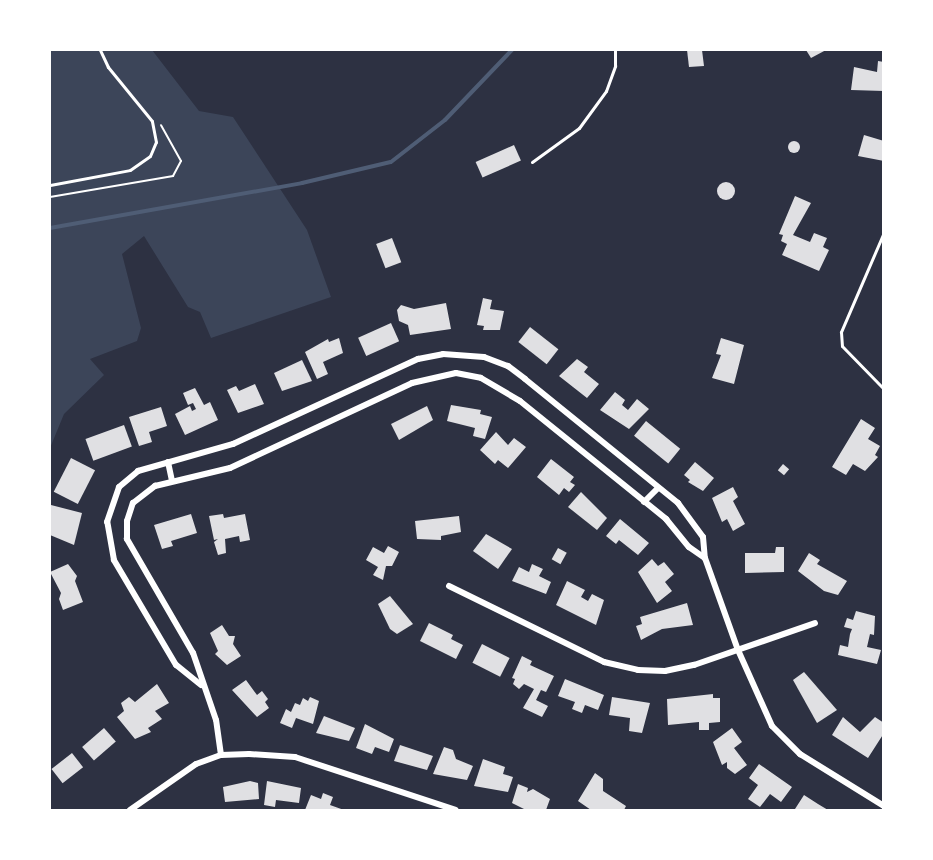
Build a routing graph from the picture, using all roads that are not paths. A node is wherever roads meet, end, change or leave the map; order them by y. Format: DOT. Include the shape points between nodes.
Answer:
graph roads {
  1 [pos="100,50"];
  2 [pos="615,50"];
  3 [pos="532,162"];
  4 [pos="50,185"];
  5 [pos="884,232"];
  6 [pos="884,389"];
  7 [pos="168,462"];
  8 [pos="172,481"];
  9 [pos="658,488"];
  10 [pos="644,502"];
  11 [pos="705,558"];
  12 [pos="449,586"];
  13 [pos="815,623"];
  14 [pos="738,650"];
  15 [pos="201,685"];
  16 [pos="221,755"];
  17 [pos="884,806"];
  18 [pos="130,810"];
  19 [pos="456,810"];
  1 -- 4 [label="lane" via="108,67 152,121 156,142 150,156 130,170"];
  2 -- 3 [label="lane" via="615,66 606,91 579,128"];
  5 -- 6 [label="lane" via="840,332 842,346"];
  7 -- 8 [label="street"];
  7 -- 9 [label="street" via="233,444 418,359 459,354 484,357 508,366"];
  7 -- 15 [label="street" via="138,471 118,487 109,509 106,535 114,560 176,665"];
  8 -- 10 [label="street" via="230,468 412,383 456,373 502,388"];
  8 -- 15 [label="street" via="155,486 133,503 127,539 193,653"];
  9 -- 10 [label="street"];
  9 -- 11 [label="street" via="678,503 703,537"];
  10 -- 11 [label="street"];
  11 -- 14 [label="street"];
  12 -- 14 [label="street" via="618,666 665,671"];
  13 -- 14 [label="street"];
  14 -- 17 [label="street" via="766,717 780,737 800,754"];
  15 -- 16 [label="street" via="216,720"];
  16 -- 18 [label="street" via="196,764"];
  16 -- 19 [label="street" via="295,757"];
}
